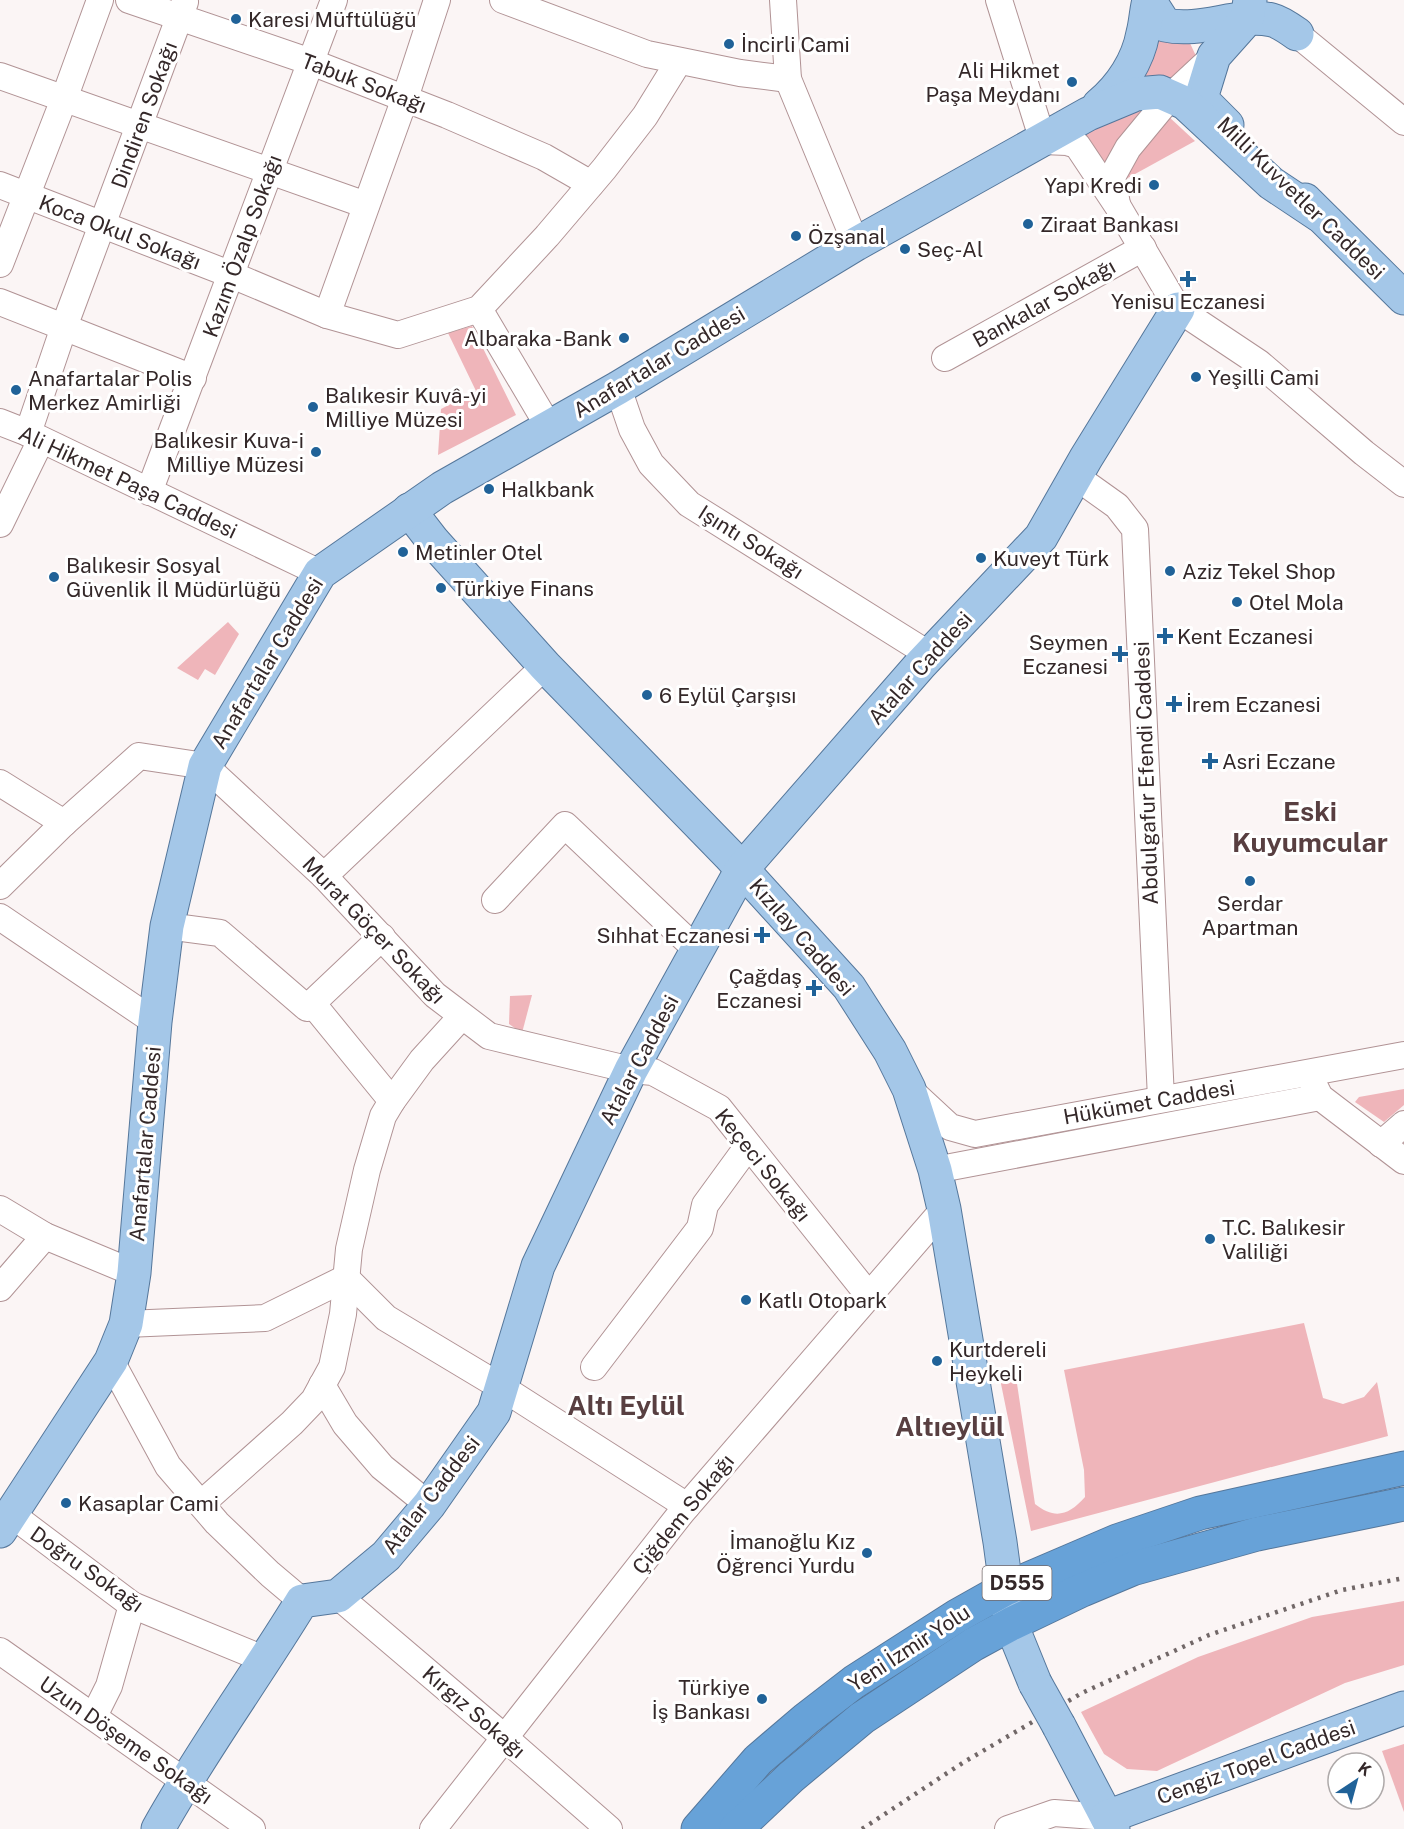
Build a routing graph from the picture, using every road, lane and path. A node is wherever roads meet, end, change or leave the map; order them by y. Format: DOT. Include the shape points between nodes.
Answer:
graph roads {
  1 [pos="100,0"];
  2 [pos="129,0"];
  3 [pos="334,0"];
  4 [pos="437,0"];
  5 [pos="503,0"];
  6 [pos="783,0"];
  7 [pos="999,0"];
  8 [pos="1149,0"];
  9 [pos="183,8"];
  10 [pos="1248,10"];
  11 [pos="1297,34"];
  12 [pos="679,61"];
  13 [pos="311,62"];
  14 [pos="0,76"];
  15 [pos="788,79"];
  16 [pos="1186,95"];
  17 [pos="405,98"];
  18 [pos="64,99"];
  19 [pos="1088,114"];
  20 [pos="1404,122"];
  21 [pos="139,126"];
  22 [pos="1042,141"];
  23 [pos="270,172"];
  24 [pos="591,184"];
  25 [pos="0,185"];
  26 [pos="26,196"];
  27 [pos="366,205"];
  28 [pos="1117,205"];
  29 [pos="103,226"];
  30 [pos="856,244"];
  31 [pos="1143,248"];
  32 [pos="0,264"];
  33 [pos="232,275"];
  34 [pos="1404,298"];
  35 [pos="0,302"];
  36 [pos="479,309"];
  37 [pos="1178,309"];
  38 [pos="327,315"];
  39 [pos="64,327"];
  40 [pos="945,358"];
  41 [pos="193,378"];
  42 [pos="618,388"];
  43 [pos="0,422"];
  44 [pos="549,428"];
  45 [pos="35,436"];
  46 [pos="1075,476"];
  47 [pos="1404,484"];
  48 [pos="149,492"];
  49 [pos="409,510"];
  50 [pos="0,524"];
  51 [pos="320,573"];
  52 [pos="930,655"];
  53 [pos="545,666"];
  54 [pos="205,766"];
  55 [pos="0,783"];
  56 [pos="64,823"];
  57 [pos="742,869"];
  58 [pos="324,876"];
  59 [pos="0,886"];
  60 [pos="495,900"];
  61 [pos="0,917"];
  62 [pos="167,926"];
  63 [pos="382,937"];
  64 [pos="698,950"];
  65 [pos="312,1003"];
  66 [pos="462,1016"];
  67 [pos="155,1022"];
  68 [pos="1404,1055"];
  69 [pos="631,1070"];
  70 [pos="1308,1074"];
  71 [pos="909,1089"];
  72 [pos="1320,1096"];
  73 [pos="1161,1098"];
  74 [pos="392,1101"];
  75 [pos="1404,1124"];
  76 [pos="1381,1144"];
  77 [pos="748,1146"];
  78 [pos="1404,1161"];
  79 [pos="935,1170"];
  80 [pos="0,1209"];
  81 [pos="944,1209"];
  82 [pos="45,1236"];
  83 [pos="134,1274"];
  84 [pos="346,1278"];
  85 [pos="0,1288"];
  86 [pos="870,1296"];
  87 [pos="126,1324"];
  88 [pos="111,1361"];
  89 [pos="594,1367"];
  90 [pos="322,1384"];
  91 [pos="501,1387"];
  92 [pos="1404,1468"];
  93 [pos="201,1504"];
  94 [pos="1404,1504"];
  95 [pos="429,1505"];
  96 [pos="687,1506"];
  97 [pos="5,1522"];
  98 [pos="1005,1589"];
  99 [pos="338,1596"];
  100 [pos="302,1601"];
  101 [pos="132,1605"];
  102 [pos="1011,1624"];
  103 [pos="0,1651"];
  104 [pos="266,1660"];
  105 [pos="1404,1708"];
  106 [pos="94,1716"];
  107 [pos="505,1738"];
  108 [pos="184,1781"];
  109 [pos="1110,1825"];
  110 [pos="158,1829"];
  111 [pos="252,1829"];
  112 [pos="433,1829"];
  113 [pos="609,1829"];
  114 [pos="698,1829"];
  115 [pos="736,1829"];
  116 [pos="1008,1829"];
  1 -- 18 [label="street"];
  2 -- 9 [label="street, Tabuk Sokağı"];
  3 -- 13 [label="street, Kazım Özalp Sokağı"];
  4 -- 17 [label="street"];
  5 -- 12 [label="street" via="647,54"];
  6 -- 15 [label="street"];
  7 -- 22 [label="street"];
  8 -- 10 [label="main road" via="1165,26 1203,27"];
  8 -- 19 [label="main road" via="1137,55 1123,81"];
  9 -- 13 [label="street, Tabuk Sokağı"];
  9 -- 21 [label="street, Dindiren Sokağı"];
  10 -- 11 [label="main road"];
  10 -- 16 [label="main road"];
  11 -- 20 [label="street"];
  12 -- 15 [label="street"];
  12 -- 24 [label="street" via="645,116"];
  13 -- 17 [label="street, Tabuk Sokağı"];
  13 -- 23 [label="street, Kazım Özalp Sokağı"];
  14 -- 18 [label="street"];
  15 -- 30 [label="street"];
  16 -- 19 [label="main road" via="1136,94"];
  16 -- 28 [label="street" via="1128,148 1112,177"];
  16 -- 34 [label="main road, Milli Kuvvetler Caddesi" via="1205,103"];
  17 -- 24 [label="street, Tabuk Sokağı" via="544,157"];
  17 -- 27 [label="street"];
  18 -- 21 [label="street"];
  18 -- 26 [label="street"];
  19 -- 22 [label="main road, Anafartalar Caddesi"];
  21 -- 23 [label="street"];
  21 -- 29 [label="street, Dindiren Sokağı"];
  22 -- 28 [label="street" via="1077,145"];
  22 -- 30 [label="main road, Anafartalar Caddesi"];
  23 -- 27 [label="street"];
  23 -- 33 [label="street, Kazım Özalp Sokağı"];
  24 -- 36 [label="street"];
  25 -- 26 [label="street, Koca Okul Sokağı"];
  26 -- 29 [label="street, Koca Okul Sokağı"];
  26 -- 32 [label="street"];
  27 -- 38 [label="street"];
  28 -- 31 [label="street"];
  29 -- 33 [label="street, Koca Okul Sokağı"];
  29 -- 39 [label="street, Dindiren Sokağı"];
  30 -- 42 [label="main road, Anafartalar Caddesi"];
  31 -- 37 [label="street"];
  31 -- 40 [label="street, Bankalar Sokağı"];
  33 -- 38 [label="street, Koca Okul Sokağı"];
  33 -- 41 [label="street, Kazım Özalp Sokağı"];
  35 -- 39 [label="street"];
  36 -- 38 [label="street, Koca Okul Sokağı" via="398,335"];
  36 -- 44 [label="street"];
  37 -- 46 [label="main road, Atalar Caddesi"];
  37 -- 47 [label="street" via="1259,363"];
  39 -- 41 [label="street"];
  39 -- 45 [label="street, Dindiren Sokağı"];
  41 -- 48 [label="street, Kazım Özalp Sokağı"];
  42 -- 44 [label="main road, Anafartalar Caddesi"];
  42 -- 52 [label="street, Işıntı Sokağı" via="632,429 651,464 689,504"];
  43 -- 45 [label="street, Ali Hikmet Paşa Caddesi"];
  44 -- 49 [label="main road, Anafartalar Caddesi"];
  45 -- 48 [label="street, Ali Hikmet Paşa Caddesi"];
  45 -- 50 [label="street, Dindiren Sokağı"];
  46 -- 52 [label="main road, Atalar Caddesi" via="1041,537"];
  46 -- 73 [label="street, Abdulgafur Efendi Caddesi" via="1117,506 1135,529"];
  48 -- 51 [label="street, Ali Hikmet Paşa Caddesi"];
  49 -- 51 [label="main road, Anafartalar Caddesi"];
  49 -- 53 [label="main road, Kızılay Caddesi"];
  51 -- 54 [label="main road, Anafartalar Caddesi"];
  52 -- 57 [label="main road, Atalar Caddesi"];
  53 -- 57 [label="main road, Kızılay Caddesi"];
  53 -- 58 [label="street"];
  54 -- 56 [label="street" via="139,756"];
  54 -- 58 [label="street, Murat Göçer Sokağı"];
  54 -- 62 [label="main road, Anafartalar Caddesi"];
  55 -- 56 [label="street"];
  56 -- 59 [label="street"];
  57 -- 64 [label="main road, Atalar Caddesi"];
  57 -- 71 [label="main road, Kızılay Caddesi" via="849,987"];
  58 -- 63 [label="street, Murat Göçer Sokağı"];
  60 -- 64 [label="street" via="564,825"];
  61 -- 67 [label="street"];
  62 -- 65 [label="street" via="220,933 307,1008"];
  62 -- 67 [label="main road, Anafartalar Caddesi"];
  63 -- 65 [label="street"];
  63 -- 66 [label="street, Murat Göçer Sokağı" via="435,995"];
  64 -- 69 [label="main road, Atalar Caddesi"];
  65 -- 74 [label="street"];
  66 -- 69 [label="street, Murat Göçer Sokağı" via="489,1036"];
  66 -- 74 [label="street"];
  67 -- 83 [label="main road, Anafartalar Caddesi"];
  68 -- 70 [label="street, Hükümet Caddesi"];
  69 -- 77 [label="street, Keçeci Sokağı" via="653,1072 719,1108"];
  69 -- 91 [label="main road, Atalar Caddesi" via="538,1266"];
  70 -- 72 [label="street"];
  70 -- 73 [label="street, Hükümet Caddesi"];
  71 -- 73 [label="street, Hükümet Caddesi" via="950,1127 975,1134"];
  71 -- 79 [label="main road, Kızılay Caddesi"];
  72 -- 76 [label="street"];
  72 -- 79 [label="street"];
  74 -- 84 [label="street" via="383,1116 367,1170"];
  75 -- 76 [label="street"];
  76 -- 78 [label="street"];
  77 -- 86 [label="street, Keçeci Sokağı"];
  77 -- 89 [label="street" via="705,1205 700,1228"];
  79 -- 81 [label="main road, Kızılay Caddesi"];
  80 -- 82 [label="street"];
  81 -- 86 [label="street, Çiğdem Sokağı"];
  81 -- 98 [label="main road, Kızılay Caddesi"];
  82 -- 83 [label="street"];
  82 -- 85 [label="street"];
  83 -- 87 [label="main road, Anafartalar Caddesi"];
  84 -- 87 [label="street" via="265,1318"];
  84 -- 90 [label="street" via="332,1367"];
  84 -- 91 [label="street" via="386,1318"];
  86 -- 96 [label="street, Çiğdem Sokağı"];
  87 -- 88 [label="main road, Anafartalar Caddesi"];
  88 -- 93 [label="street" via="168,1466"];
  88 -- 97 [label="main road, Anafartalar Caddesi"];
  90 -- 93 [label="street" via="314,1400 292,1423"];
  90 -- 95 [label="street" via="345,1424 382,1467"];
  91 -- 95 [label="main road, Atalar Caddesi" via="494,1412"];
  91 -- 96 [label="street"];
  92 -- 98 [label="highway, Yeni İzmir Yolu / D555" via="1200,1513 1117,1541"];
  93 -- 100 [label="street"];
  94 -- 102 [label="highway, Yeni İzmir Yolu / D555" via="1257,1534 1132,1569"];
  95 -- 99 [label="main road, Atalar Caddesi" via="386,1556"];
  96 -- 107 [label="street, Çiğdem Sokağı"];
  97 -- 101 [label="street, Doğru Sokağı"];
  98 -- 102 [label="main road, Kızılay Caddesi"];
  98 -- 114 [label="highway, Yeni İzmir Yolu / D555" via="854,1682 806,1719 758,1760"];
  99 -- 100 [label="main road"];
  99 -- 107 [label="street, Kırgız Sokağı"];
  100 -- 104 [label="main road"];
  101 -- 104 [label="street, Doğru Sokağı"];
  101 -- 106 [label="street" via="109,1686"];
  102 -- 109 [label="main road, Kızılay Caddesi, bridge" via="1035,1683"];
  102 -- 115 [label="highway, Yeni İzmir Yolu / D555" via="862,1718"];
  103 -- 106 [label="street, Uzun Döşeme Sokağı"];
  104 -- 108 [label="main road"];
  105 -- 109 [label="main road, Cengiz Topel Caddesi"];
  106 -- 108 [label="street, Uzun Döşeme Sokağı"];
  107 -- 112 [label="street, Çiğdem Sokağı"];
  107 -- 113 [label="street, Kırgız Sokağı"];
  108 -- 110 [label="main road"];
  108 -- 111 [label="street, Uzun Döşeme Sokağı"];
  109 -- 116 [label="street" via="1054,1813"];
}
